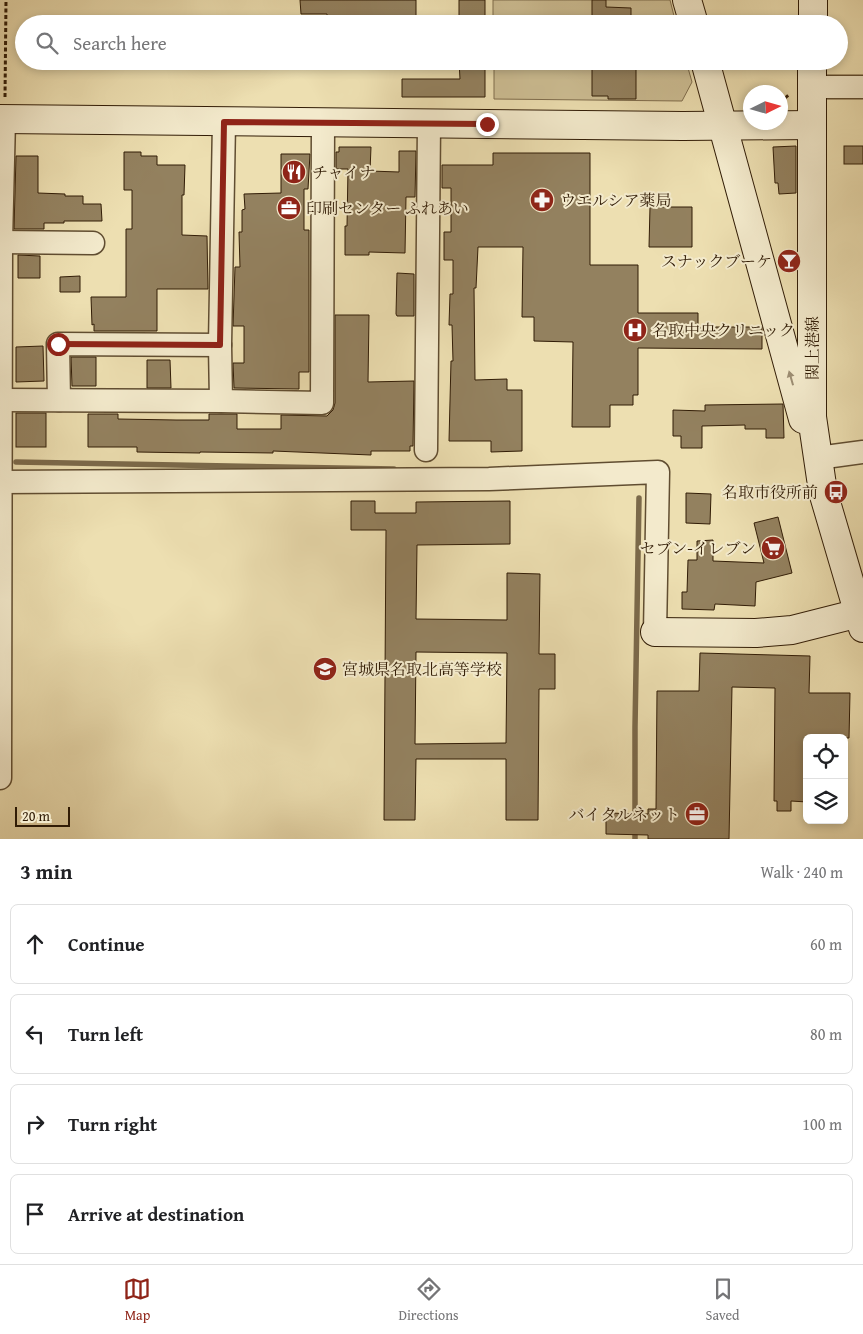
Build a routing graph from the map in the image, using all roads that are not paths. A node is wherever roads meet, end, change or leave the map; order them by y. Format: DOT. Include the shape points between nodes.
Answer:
graph roads {
  1 [pos="687,0"];
  2 [pos="814,0"];
  3 [pos="691,15"];
  4 [pos="813,15"];
  5 [pos="708,70"];
  6 [pos="812,74"];
  7 [pos="863,87"];
  8 [pos="2,119"];
  9 [pos="224,122"];
  10 [pos="323,123"];
  11 [pos="429,124"];
  12 [pos="723,125"];
  13 [pos="812,125"];
  14 [pos="2,242"];
  15 [pos="93,243"];
  16 [pos="775,320"];
  17 [pos="812,332"];
  18 [pos="220,345"];
  19 [pos="2,400"];
  20 [pos="59,400"];
  21 [pos="221,401"];
  22 [pos="426,450"];
  23 [pos="863,452"];
  24 [pos="818,458"];
  25 [pos="0,482"];
  26 [pos="823,492"];
  27 [pos="862,618"];
  28 [pos="655,632"];
  29 [pos="0,778"];
  1 -- 3 [label="street"];
  2 -- 4 [label="street"];
  5 -- 12 [label="street"];
  6 -- 7 [label="street"];
  6 -- 13 [label="street, 閖上港線"];
  8 -- 9 [label="street"];
  8 -- 14 [label="street"];
  9 -- 10 [label="street"];
  9 -- 18 [label="street"];
  10 -- 11 [label="street"];
  10 -- 21 [label="street" via="322,403"];
  11 -- 12 [label="street"];
  11 -- 22 [label="street"];
  12 -- 13 [label="street"];
  12 -- 16 [label="street"];
  13 -- 17 [label="street, 閖上港線"];
  14 -- 15 [label="street"];
  14 -- 19 [label="street"];
  16 -- 17 [label="street" via="783,328"];
  26 -- 16 [label="street, one-way"];
  17 -- 24 [label="street, 閖上港線" via="812,417"];
  18 -- 20 [label="street" via="58,344"];
  18 -- 21 [label="street"];
  19 -- 20 [label="street"];
  19 -- 25 [label="street"];
  20 -- 21 [label="street"];
  23 -- 24 [label="street"];
  24 -- 26 [label="street, 閖上港線"];
  25 -- 28 [label="street" via="489,479 658,472"];
  25 -- 29 [label="street"];
  26 -- 27 [label="street, 閖上港線"];
  27 -- 28 [label="street" via="756,633"];
}
